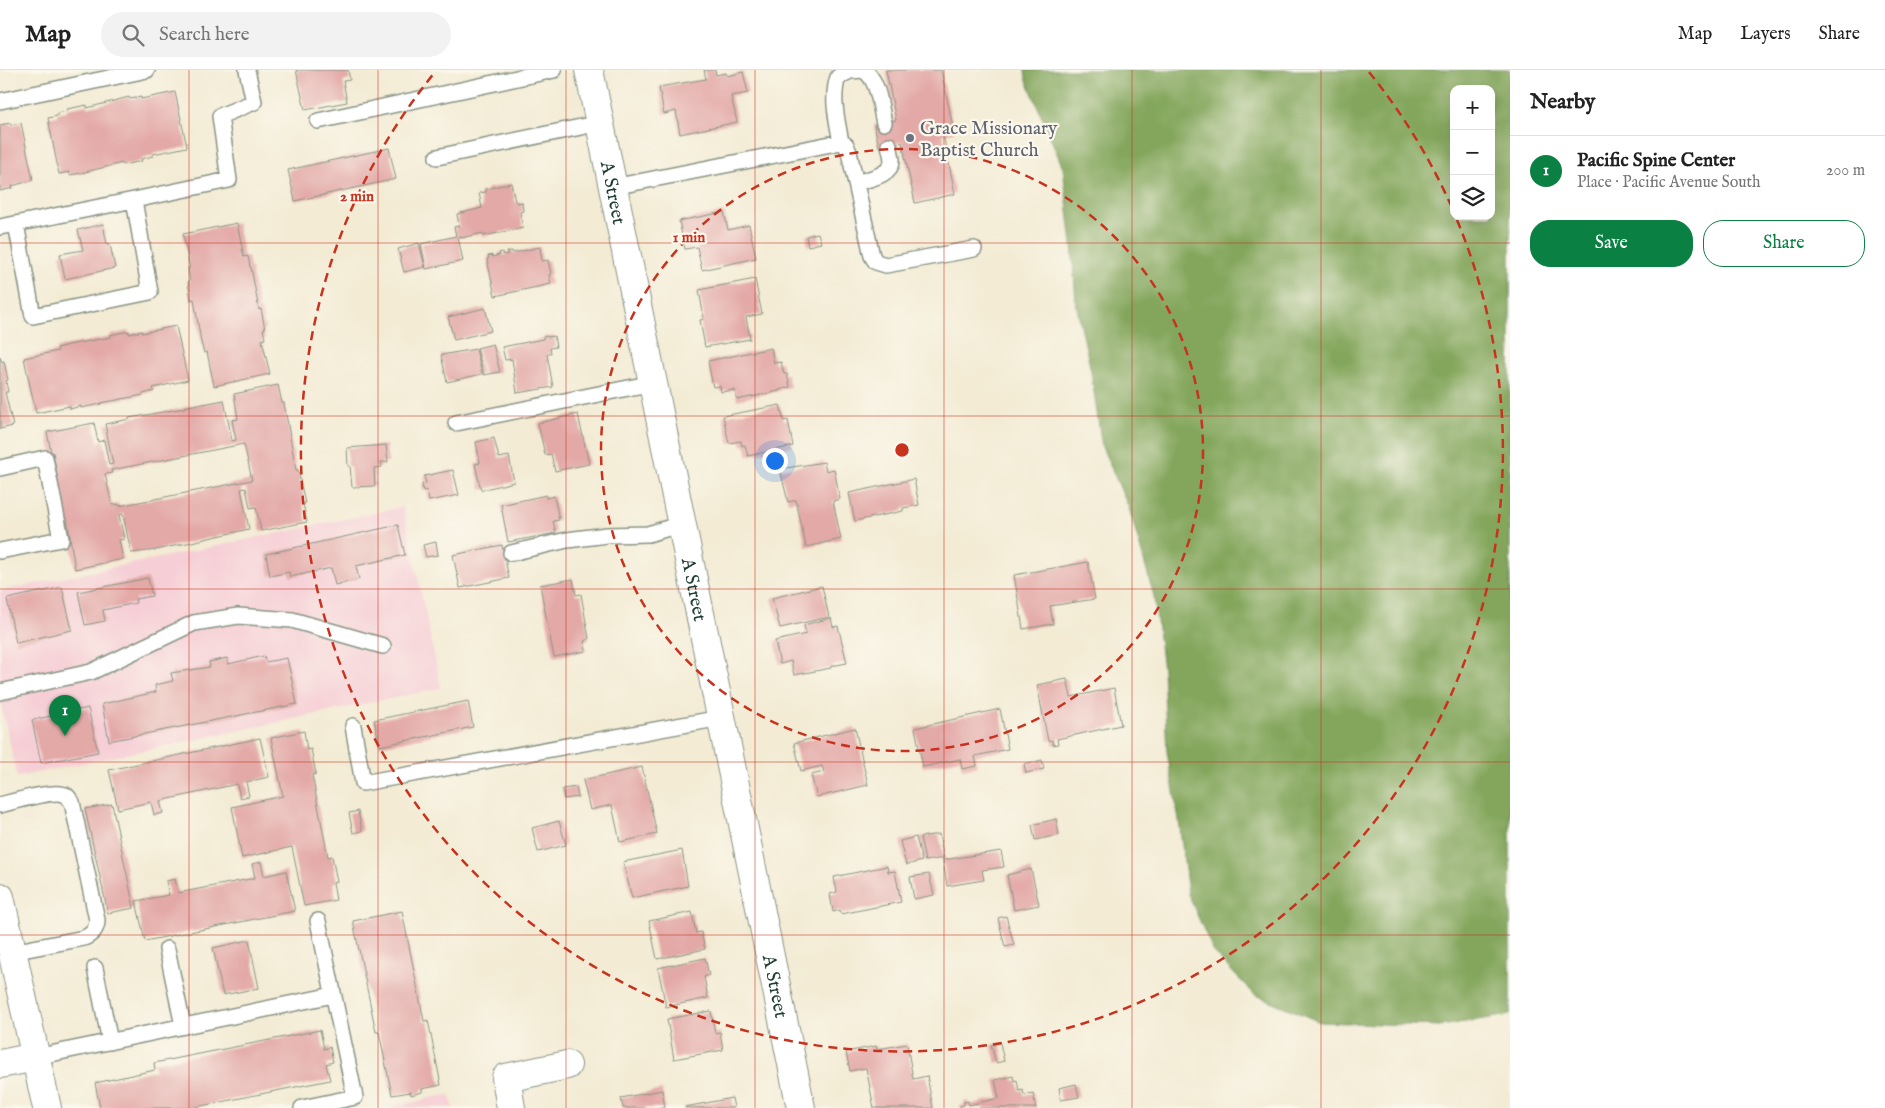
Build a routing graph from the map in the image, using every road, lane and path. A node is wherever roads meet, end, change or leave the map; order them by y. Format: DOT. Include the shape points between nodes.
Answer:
graph roads {
  1 [pos="147,70"];
  2 [pos="248,70"];
  3 [pos="554,70"];
  4 [pos="589,70"];
  5 [pos="863,70"];
  6 [pos="0,101"];
  7 [pos="318,121"];
  8 [pos="600,123"];
  9 [pos="884,123"];
  10 [pos="841,142"];
  11 [pos="889,145"];
  12 [pos="437,157"];
  13 [pos="856,182"];
  14 [pos="613,187"];
  15 [pos="134,200"];
  16 [pos="16,224"];
  17 [pos="0,227"];
  18 [pos="974,249"];
  19 [pos="653,383"];
  20 [pos="456,423"];
  21 [pos="0,468"];
  22 [pos="682,524"];
  23 [pos="0,551"];
  24 [pos="511,553"];
  25 [pos="384,646"];
  26 [pos="0,692"];
  27 [pos="721,718"];
  28 [pos="353,726"];
  29 [pos="0,805"];
  30 [pos="0,896"];
  31 [pos="318,921"];
  32 [pos="167,949"];
  33 [pos="12,952"];
  34 [pos="95,968"];
  35 [pos="333,995"];
  36 [pos="183,1026"];
  37 [pos="110,1042"];
  38 [pos="36,1057"];
  39 [pos="0,1064"];
  40 [pos="567,1064"];
  41 [pos="46,1108"];
  42 [pos="302,1108"];
  43 [pos="511,1108"];
  44 [pos="801,1108"];
  1 -- 6 [label="lane"];
  2 -- 15 [label="lane" via="254,102 220,116 229,180"];
  3 -- 7 [label="lane"];
  4 -- 8 [label="street, A Street"];
  5 -- 9 [label="lane" via="874,81"];
  5 -- 10 [label="lane" via="850,71 838,77 834,89"];
  8 -- 12 [label="lane"];
  8 -- 14 [label="street, A Street"];
  10 -- 13 [label="lane" via="849,152"];
  10 -- 14 [label="lane"];
  11 -- 13 [label="lane" via="890,168 881,175"];
  13 -- 18 [label="lane" via="876,262 886,264"];
  14 -- 19 [label="street, A Street"];
  15 -- 16 [label="lane"];
  15 -- 16 [label="lane" via="150,292 33,316"];
  16 -- 17 [label="lane"];
  19 -- 20 [label="lane"];
  19 -- 22 [label="street, A Street"];
  21 -- 23 [label="lane" via="45,458 61,539"];
  22 -- 24 [label="lane" via="648,534 567,540"];
  22 -- 27 [label="street, A Street"];
  25 -- 26 [label="lane" via="292,620 238,616 194,623 91,672"];
  27 -- 28 [label="lane" via="363,783"];
  27 -- 44 [label="street, A Street"];
  29 -- 33 [label="lane" via="52,793 68,796 72,802 97,920 97,927 84,938"];
  30 -- 33 [label="street"];
  31 -- 35 [label="lane"];
  32 -- 36 [label="lane"];
  33 -- 38 [label="street"];
  34 -- 37 [label="lane"];
  35 -- 36 [label="lane"];
  35 -- 42 [label="lane" via="355,1097"];
  36 -- 37 [label="lane"];
  37 -- 38 [label="lane"];
  38 -- 39 [label="street"];
  38 -- 41 [label="street"];
  40 -- 43 [label="street" via="506,1078"];
}
